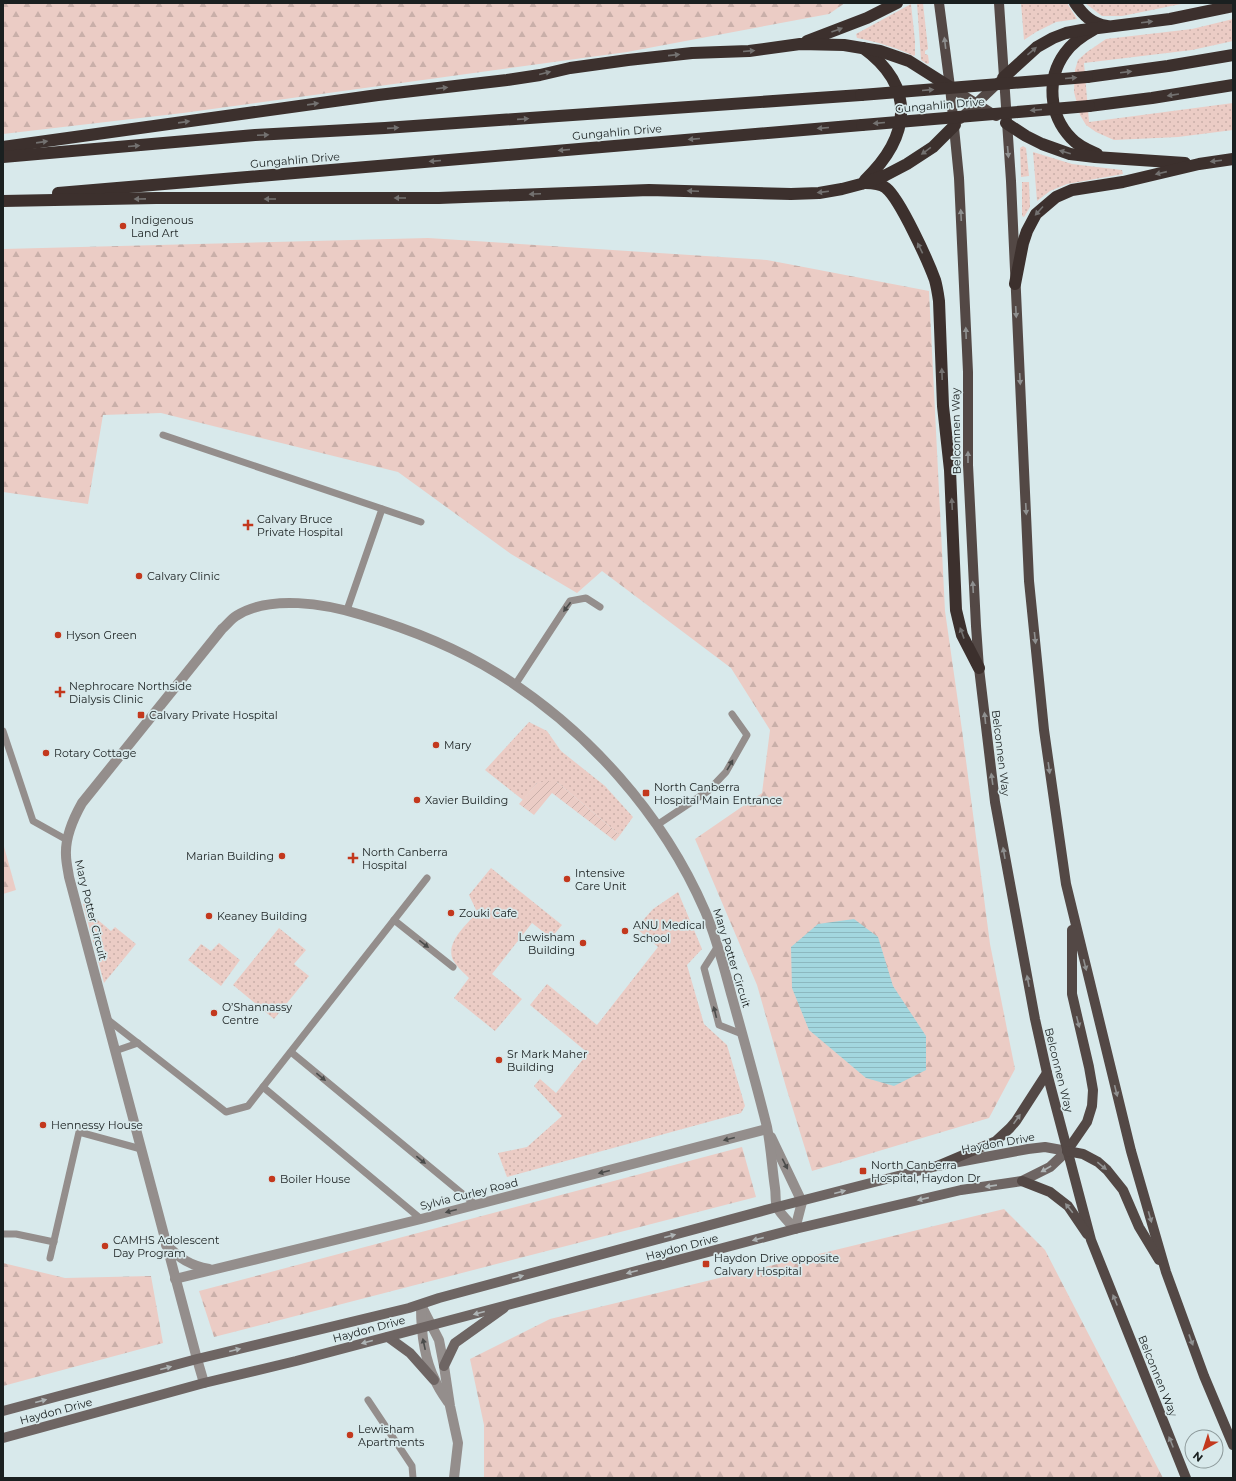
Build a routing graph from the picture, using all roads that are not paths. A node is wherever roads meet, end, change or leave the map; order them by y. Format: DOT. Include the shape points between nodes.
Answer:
graph roads {
  1 [pos="897,3"];
  2 [pos="939,3"];
  3 [pos="999,3"];
  4 [pos="1075,3"];
  5 [pos="1233,6"];
  6 [pos="1103,27"];
  7 [pos="800,44"];
  8 [pos="861,47"];
  9 [pos="1233,54"];
  10 [pos="1003,78"];
  11 [pos="1233,85"];
  12 [pos="950,87"];
  13 [pos="976,103"];
  14 [pos="1006,122"];
  15 [pos="955,125"];
  16 [pos="3,147"];
  17 [pos="3,157"];
  18 [pos="1118,158"];
  19 [pos="1233,159"];
  20 [pos="1199,164"];
  21 [pos="861,184"];
  22 [pos="3,197"];
  23 [pos="3,201"];
  24 [pos="1015,284"];
  25 [pos="163,435"];
  26 [pos="382,509"];
  27 [pos="421,522"];
  28 [pos="600,607"];
  29 [pos="347,610"];
  30 [pos="979,668"];
  31 [pos="514,685"];
  32 [pos="732,714"];
  33 [pos="3,730"];
  34 [pos="657,824"];
  35 [pos="67,840"];
  36 [pos="427,878"];
  37 [pos="1072,914"];
  38 [pos="394,920"];
  39 [pos="718,946"];
  40 [pos="454,968"];
  41 [pos="107,1019"];
  42 [pos="742,1034"];
  43 [pos="138,1042"];
  44 [pos="115,1051"];
  45 [pos="290,1052"];
  46 [pos="1047,1073"];
  47 [pos="263,1087"];
  48 [pos="767,1129"];
  49 [pos="141,1149"];
  50 [pos="1067,1151"];
  51 [pos="937,1166"];
  52 [pos="1022,1181"];
  53 [pos="802,1202"];
  54 [pos="476,1205"];
  55 [pos="777,1207"];
  56 [pos="421,1219"];
  57 [pos="796,1229"];
  58 [pos="3,1234"];
  59 [pos="1091,1240"];
  60 [pos="54,1242"];
  61 [pos="166,1245"];
  62 [pos="50,1258"];
  63 [pos="213,1270"];
  64 [pos="1166,1272"];
  65 [pos="175,1279"];
  66 [pos="421,1304"];
  67 [pos="508,1305"];
  68 [pos="432,1325"];
  69 [pos="421,1328"];
  70 [pos="388,1337"];
  71 [pos="197,1359"];
  72 [pos="444,1366"];
  73 [pos="434,1380"];
  74 [pos="204,1383"];
  75 [pos="368,1400"];
  76 [pos="450,1406"];
  77 [pos="3,1411"];
  78 [pos="3,1438"];
  79 [pos="1233,1444"];
  80 [pos="413,1478"];
  81 [pos="454,1478"];
  82 [pos="1186,1478"];
  7 -- 1 [label="highway, one-way" via="854,24"];
  12 -- 2 [label="main road, Belconnen Way, one-way"];
  3 -- 10 [label="main road"];
  4 -- 6 [label="highway" via="1090,20"];
  6 -- 5 [label="highway, one-way" via="1170,19"];
  10 -- 6 [label="highway, one-way" via="1030,53 1053,38 1073,31"];
  6 -- 18 [label="highway" via="1076,41 1063,56 1054,75 1053,99 1057,116 1071,139 1096,154"];
  7 -- 8 [label="highway"];
  16 -- 7 [label="highway, one-way" via="378,95 522,78 628,60 692,53 749,51"];
  8 -- 12 [label="highway" via="909,61"];
  8 -- 21 [label="highway" via="885,67 892,78 899,94 901,114 893,145 876,169"];
  17 -- 9 [label="highway, Gungahlin Drive, one-way, bridge" via="255,136 861,96 1087,77"];
  10 -- 13 [label="main road"];
  10 -- 14 [label="main road"];
  11 -- 22 [label="highway, Gungahlin Drive, one-way, bridge" via="1089,106"];
  12 -- 13 [label="main road"];
  12 -- 15 [label="main road, Belconnen Way"];
  13 -- 14 [label="main road"];
  13 -- 15 [label="main road"];
  18 -- 14 [label="highway, one-way" via="1082,156 1050,148"];
  14 -- 24 [label="main road, one-way"];
  15 -- 21 [label="highway, one-way" via="920,156 886,175"];
  30 -- 15 [label="main road, Belconnen Way, one-way" via="968,465 965,292"];
  18 -- 20 [label="highway"];
  19 -- 20 [label="highway, one-way"];
  20 -- 24 [label="highway, one-way" via="1123,182 1072,190 1056,197 1036,214 1027,231"];
  21 -- 23 [label="highway, one-way" via="830,191 797,194 649,190 439,198"];
  30 -- 21 [label="highway, one-way" via="962,635 956,610 938,290 927,261 893,196 879,184"];
  24 -- 37 [label="main road, one-way" via="1029,581 1044,730"];
  25 -- 26 [label="lane"];
  26 -- 27 [label="lane"];
  26 -- 29 [label="lane"];
  28 -- 31 [label="lane, one-way" via="586,598 570,601"];
  29 -- 31 [label="street, Mary Potter Circuit" via="437,642 488,668"];
  29 -- 35 [label="street, Mary Potter Circuit" via="284,603 269,604 236,616 222,629 82,803"];
  46 -- 30 [label="main road, Belconnen Way, one-way" via="995,802"];
  31 -- 34 [label="street, Mary Potter Circuit" via="542,704 579,736 622,781"];
  34 -- 32 [label="lane, one-way" via="708,791 726,772 747,735"];
  33 -- 35 [label="lane" via="33,821"];
  34 -- 39 [label="street, Mary Potter Circuit" via="690,878"];
  35 -- 41 [label="street, Mary Potter Circuit" via="69,877"];
  36 -- 38 [label="lane"];
  37 -- 50 [label="main road, one-way" via="1072,994 1093,1090 1087,1122"];
  37 -- 64 [label="main road, one-way" via="1131,1151"];
  38 -- 40 [label="lane, one-way"];
  38 -- 45 [label="lane"];
  39 -- 42 [label="street, Mary Potter Circuit"];
  42 -- 39 [label="lane, one-way" via="719,1025 704,968"];
  41 -- 43 [label="lane"];
  41 -- 44 [label="street, Mary Potter Circuit"];
  42 -- 48 [label="street, Mary Potter Circuit"];
  43 -- 44 [label="lane"];
  43 -- 47 [label="lane" via="226,1112 248,1106"];
  44 -- 49 [label="street, Mary Potter Circuit"];
  45 -- 47 [label="lane"];
  45 -- 54 [label="lane, one-way"];
  46 -- 50 [label="main road, Belconnen Way"];
  51 -- 46 [label="main road, one-way" via="996,1141 1016,1121"];
  47 -- 56 [label="lane"];
  48 -- 53 [label="street, Mary Potter Circuit, one-way"];
  48 -- 54 [label="street, Sylvia Curley Road, one-way"];
  48 -- 55 [label="street, Mary Potter Circuit"];
  49 -- 60 [label="lane" via="78,1132"];
  49 -- 61 [label="street, Mary Potter Circuit"];
  50 -- 51 [label="main road, Haydon Drive" via="1034,1148"];
  50 -- 52 [label="main road, Haydon Drive, one-way" via="1050,1167"];
  50 -- 59 [label="main road, Belconnen Way"];
  50 -- 64 [label="main road, one-way" via="1083,1154 1098,1162 1124,1190 1139,1227"];
  53 -- 51 [label="main road, Haydon Drive, one-way"];
  52 -- 57 [label="main road, Haydon Drive, one-way" via="961,1190"];
  59 -- 52 [label="main road, one-way" via="1068,1206 1050,1192"];
  53 -- 55 [label="main road, Haydon Drive"];
  53 -- 57 [label="street"];
  54 -- 56 [label="street, Sylvia Curley Road, one-way"];
  55 -- 57 [label="street"];
  66 -- 55 [label="main road, Haydon Drive, one-way"];
  56 -- 63 [label="street, Sylvia Curley Road"];
  57 -- 67 [label="main road, Haydon Drive, one-way"];
  58 -- 60 [label="lane" via="16,1234"];
  82 -- 59 [label="main road, Belconnen Way, one-way"];
  60 -- 62 [label="lane"];
  61 -- 63 [label="street" via="185,1261"];
  61 -- 65 [label="street, Mary Potter Circuit"];
  63 -- 65 [label="street, Sylvia Curley Road"];
  64 -- 79 [label="main road, one-way" via="1204,1376"];
  65 -- 71 [label="street, Mary Potter Circuit"];
  66 -- 68 [label="street"];
  66 -- 69 [label="street"];
  71 -- 66 [label="main road, Haydon Drive, one-way"];
  67 -- 68 [label="main road, Haydon Drive, one-way"];
  67 -- 72 [label="main road" via="455,1344"];
  68 -- 69 [label="main road, Haydon Drive"];
  68 -- 72 [label="street" via="439,1340"];
  69 -- 70 [label="main road, Haydon Drive"];
  73 -- 69 [label="street, one-way"];
  70 -- 73 [label="main road" via="410,1353"];
  70 -- 74 [label="main road, Haydon Drive, one-way"];
  71 -- 74 [label="street, Mary Potter Circuit"];
  77 -- 71 [label="main road, Haydon Drive, one-way"];
  72 -- 76 [label="street"];
  73 -- 76 [label="street"];
  74 -- 78 [label="main road, Haydon Drive"];
  75 -- 80 [label="lane" via="412,1466"];
  76 -- 81 [label="street" via="458,1443"];
}
